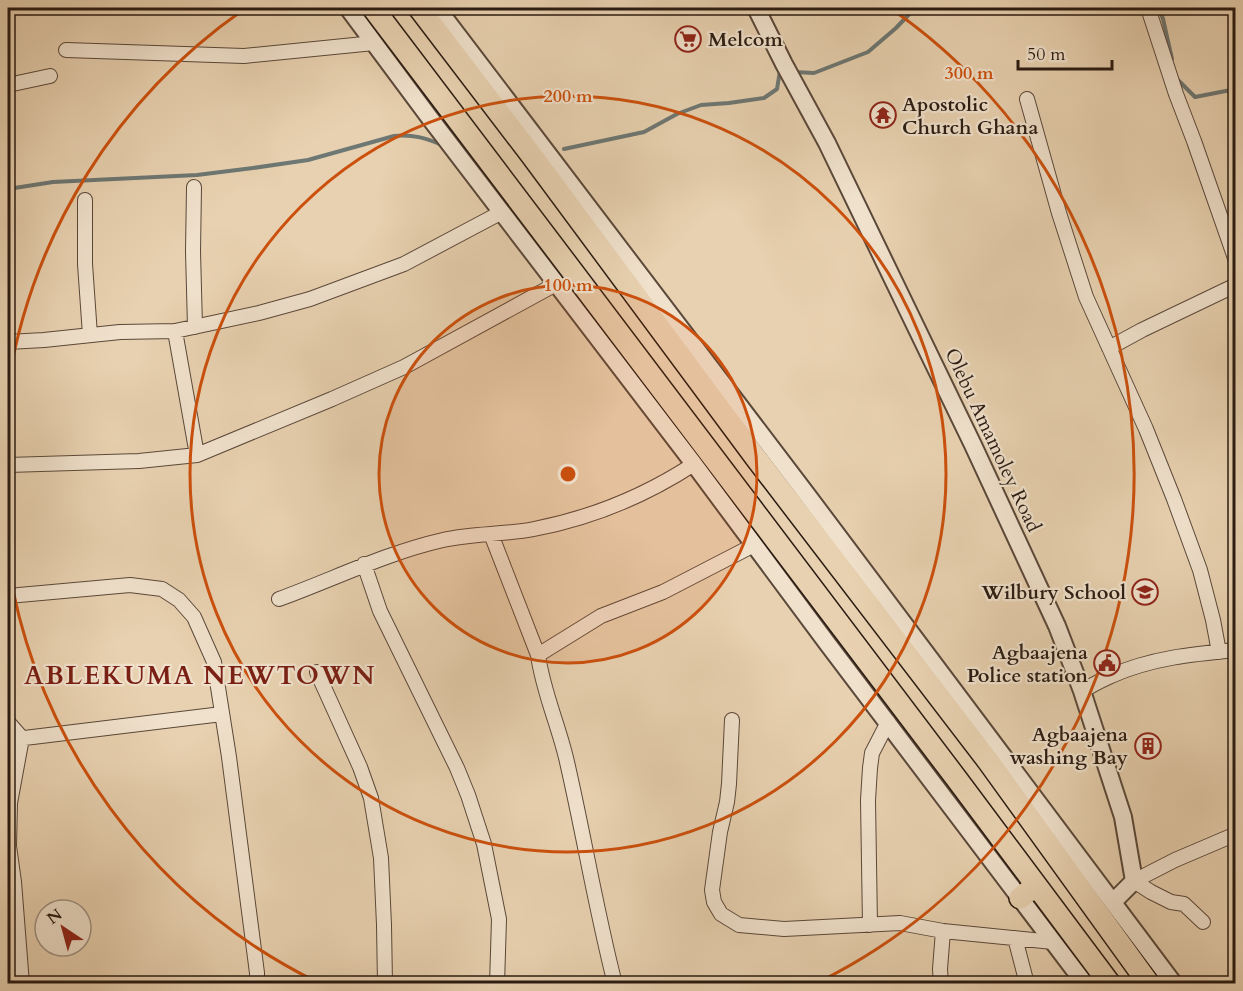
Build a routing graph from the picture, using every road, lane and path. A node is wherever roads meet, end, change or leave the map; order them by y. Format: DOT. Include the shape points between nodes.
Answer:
graph roads {
  1 [pos="348,8"];
  2 [pos="373,8"];
  3 [pos="419,8"];
  4 [pos="437,8"];
  5 [pos="756,8"];
  6 [pos="1148,8"];
  7 [pos="374,44"];
  8 [pos="66,50"];
  9 [pos="50,76"];
  10 [pos="8,85"];
  11 [pos="1027,99"];
  12 [pos="194,188"];
  13 [pos="85,200"];
  14 [pos="502,212"];
  15 [pos="1236,261"];
  16 [pos="556,284"];
  17 [pos="1236,285"];
  18 [pos="195,327"];
  19 [pos="175,331"];
  20 [pos="90,335"];
  21 [pos="8,342"];
  22 [pos="1109,348"];
  23 [pos="197,454"];
  24 [pos="756,458"];
  25 [pos="694,464"];
  26 [pos="8,465"];
  27 [pos="728,478"];
  28 [pos="491,534"];
  29 [pos="754,545"];
  30 [pos="364,564"];
  31 [pos="8,596"];
  32 [pos="279,599"];
  33 [pos="1236,650"];
  34 [pos="1219,652"];
  35 [pos="538,655"];
  36 [pos="317,672"];
  37 [pos="1082,691"];
  38 [pos="222,714"];
  39 [pos="732,720"];
  40 [pos="8,722"];
  41 [pos="888,722"];
  42 [pos="14,739"];
  43 [pos="988,761"];
  44 [pos="960,782"];
  45 [pos="1236,834"];
  46 [pos="1134,881"];
  47 [pos="1036,885"];
  48 [pos="1020,898"];
  49 [pos="1113,902"];
  50 [pos="1203,922"];
  51 [pos="870,925"];
  52 [pos="943,931"];
  53 [pos="1015,938"];
  54 [pos="1053,942"];
  55 [pos="22,984"];
  56 [pos="257,984"];
  57 [pos="385,984"];
  58 [pos="497,984"];
  59 [pos="615,984"];
  60 [pos="941,984"];
  61 [pos="1027,984"];
  62 [pos="1085,984"];
  63 [pos="1110,984"];
  64 [pos="1149,984"];
  65 [pos="1174,984"];
  1 -- 7 [label="street"];
  2 -- 27 [label="main road"];
  3 -- 24 [label="main road"];
  4 -- 49 [label="street"];
  5 -- 37 [label="street, Olebu Amamoley Road" via="827,143 968,434 1057,626"];
  6 -- 15 [label="street"];
  7 -- 8 [label="street" via="244,56"];
  7 -- 14 [label="street"];
  9 -- 10 [label="street"];
  11 -- 22 [label="street" via="1083,286"];
  12 -- 18 [label="street"];
  13 -- 20 [label="street"];
  14 -- 16 [label="street"];
  14 -- 18 [label="street" via="404,264 310,299"];
  16 -- 23 [label="street" via="404,367"];
  16 -- 25 [label="street"];
  17 -- 22 [label="street"];
  18 -- 19 [label="street"];
  19 -- 20 [label="street"];
  19 -- 23 [label="street"];
  20 -- 21 [label="street"];
  22 -- 34 [label="street" via="1146,429 1200,570"];
  23 -- 26 [label="street" via="139,461"];
  24 -- 27 [label="main road" via="737,465"];
  24 -- 43 [label="main road"];
  25 -- 28 [label="street" via="668,481 572,520 532,530"];
  25 -- 29 [label="street"];
  27 -- 44 [label="main road"];
  28 -- 30 [label="street" via="441,540"];
  28 -- 35 [label="street"];
  29 -- 35 [label="street" via="663,592 601,616"];
  29 -- 41 [label="street"];
  30 -- 32 [label="street"];
  30 -- 58 [label="street" via="385,622 457,768 484,844 499,919"];
  31 -- 38 [label="street" via="130,585 162,589 194,617 214,662"];
  33 -- 34 [label="street"];
  34 -- 37 [label="street" via="1152,661"];
  35 -- 59 [label="street" via="567,760"];
  36 -- 57 [label="street" via="370,798 381,858"];
  37 -- 46 [label="street, Olebu Amamoley Road" via="1124,817"];
  38 -- 42 [label="street"];
  38 -- 56 [label="street"];
  39 -- 51 [label="street" via="727,802 712,890 721,914 740,925 784,929"];
  40 -- 42 [label="street"];
  41 -- 48 [label="street"];
  41 -- 51 [label="street" via="872,753 868,800"];
  42 -- 55 [label="street" via="9,846"];
  43 -- 44 [label="main road" via="976,774"];
  43 -- 64 [label="main road"];
  44 -- 47 [label="main road"];
  45 -- 46 [label="street"];
  46 -- 49 [label="street"];
  46 -- 50 [label="street" via="1171,902 1184,904"];
  47 -- 48 [label="main road"];
  47 -- 63 [label="main road"];
  48 -- 54 [label="street"];
  49 -- 65 [label="street"];
  51 -- 52 [label="street" via="900,923"];
  52 -- 53 [label="street"];
  52 -- 60 [label="street"];
  53 -- 54 [label="street"];
  53 -- 61 [label="street"];
  54 -- 62 [label="street"];
}
